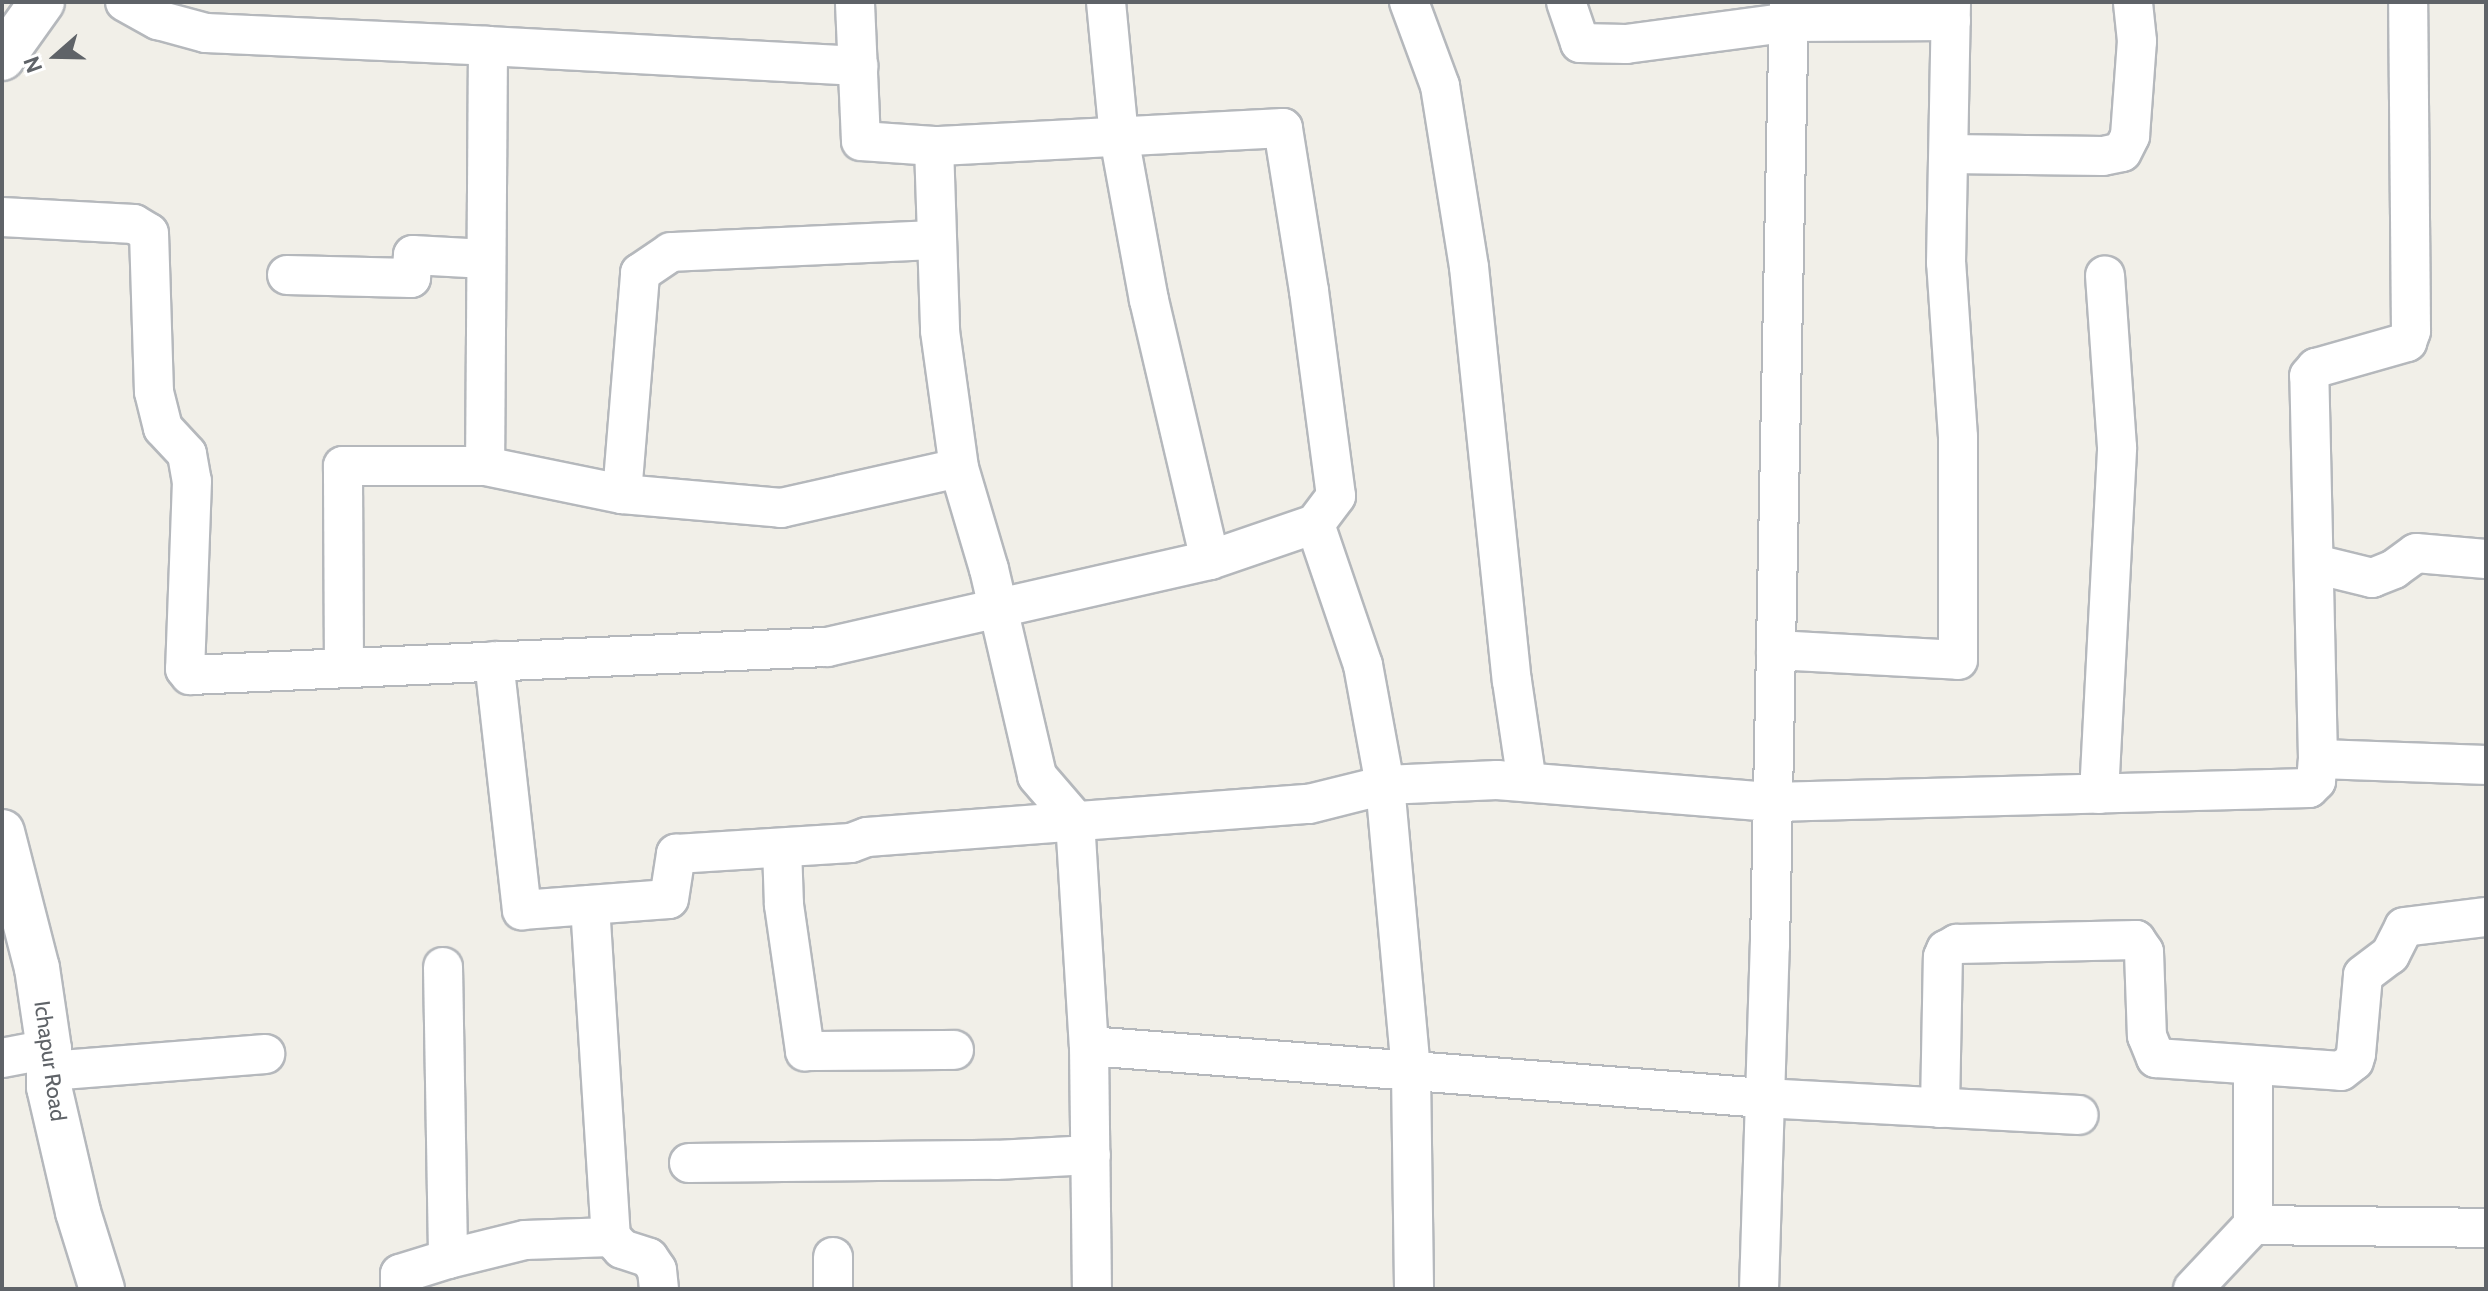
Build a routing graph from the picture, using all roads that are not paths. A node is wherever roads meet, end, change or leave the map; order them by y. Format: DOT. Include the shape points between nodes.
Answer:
graph roads {
  1 [pos="125,2"];
  2 [pos="855,2"];
  3 [pos="1106,2"];
  4 [pos="1409,2"];
  5 [pos="1566,2"];
  6 [pos="2133,2"];
  7 [pos="2408,2"];
  8 [pos="24,10"];
  9 [pos="1790,12"];
  10 [pos="1951,12"];
  11 [pos="488,46"];
  12 [pos="2,58"];
  13 [pos="858,66"];
  14 [pos="1119,137"];
  15 [pos="934,146"];
  16 [pos="1949,154"];
  17 [pos="2,217"];
  18 [pos="937,240"];
  19 [pos="486,259"];
  20 [pos="287,275"];
  21 [pos="2105,275"];
  22 [pos="485,466"];
  23 [pos="959,468"];
  24 [pos="622,494"];
  25 [pos="1315,524"];
  26 [pos="2486,559"];
  27 [pos="1210,560"];
  28 [pos="2315,564"];
  29 [pos="998,607"];
  30 [pos="1776,650"];
  31 [pos="494,661"];
  32 [pos="344,668"];
  33 [pos="2318,759"];
  34 [pos="2486,765"];
  35 [pos="1527,782"];
  36 [pos="1385,785"];
  37 [pos="2099,794"];
  38 [pos="1772,802"];
  39 [pos="1075,820"];
  40 [pos="2,832"];
  41 [pos="782,848"];
  42 [pos="590,905"];
  43 [pos="2486,917"];
  44 [pos="443,967"];
  45 [pos="1089,1046"];
  46 [pos="954,1050"];
  47 [pos="265,1054"];
  48 [pos="2,1058"];
  49 [pos="49,1060"];
  50 [pos="2253,1067"];
  51 [pos="1411,1072"];
  52 [pos="1764,1098"];
  53 [pos="1940,1108"];
  54 [pos="2079,1115"];
  55 [pos="1091,1155"];
  56 [pos="689,1163"];
  57 [pos="2253,1225"];
  58 [pos="2486,1228"];
  59 [pos="611,1237"];
  60 [pos="448,1259"];
  61 [pos="102,1289"];
  62 [pos="400,1289"];
  63 [pos="659,1289"];
  64 [pos="1092,1289"];
  65 [pos="1414,1289"];
  66 [pos="1759,1289"];
  67 [pos="2193,1289"];
  1 -- 11 [label="street" via="158,20 206,33"];
  2 -- 13 [label="street"];
  3 -- 14 [label="street"];
  4 -- 35 [label="street" via="1440,86 1469,267"];
  5 -- 9 [label="street" via="1580,43 1626,44"];
  6 -- 16 [label="street" via="2137,41 2130,136 2122,152"];
  7 -- 28 [label="street" via="2412,322 2407,342 2310,372"];
  8 -- 12 [label="street"];
  9 -- 10 [label="street"];
  9 -- 30 [label="street"];
  10 -- 16 [label="street"];
  11 -- 13 [label="street"];
  11 -- 19 [label="street"];
  13 -- 15 [label="street" via="861,141"];
  14 -- 15 [label="street"];
  14 -- 25 [label="street" via="1283,128 1336,496"];
  14 -- 27 [label="street" via="1149,300"];
  15 -- 18 [label="street"];
  16 -- 30 [label="street" via="1946,263 1958,437 1958,660"];
  17 -- 32 [label="street" via="134,224 149,233 158,418 187,454 192,481 185,671 190,675"];
  18 -- 23 [label="street" via="940,331"];
  18 -- 24 [label="street" via="671,252 640,273"];
  19 -- 20 [label="street" via="413,255 411,278"];
  19 -- 22 [label="street"];
  21 -- 37 [label="street" via="2117,447"];
  22 -- 24 [label="street"];
  22 -- 32 [label="street" via="343,466"];
  23 -- 24 [label="street" via="781,508"];
  23 -- 29 [label="street"];
  25 -- 27 [label="street"];
  25 -- 36 [label="street" via="1363,665"];
  26 -- 28 [label="street" via="2416,553 2372,578"];
  27 -- 29 [label="street"];
  28 -- 33 [label="street"];
  29 -- 31 [label="street" via="827,647"];
  29 -- 39 [label="street" via="1037,776"];
  30 -- 38 [label="street"];
  31 -- 32 [label="street"];
  31 -- 42 [label="street" via="522,910"];
  33 -- 34 [label="street"];
  33 -- 37 [label="street" via="2316,781 2309,788"];
  35 -- 36 [label="street"];
  35 -- 38 [label="street"];
  36 -- 39 [label="street" via="1309,804"];
  36 -- 51 [label="street"];
  37 -- 38 [label="street"];
  38 -- 52 [label="street"];
  39 -- 41 [label="street"];
  39 -- 45 [label="street"];
  40 -- 49 [label="street, Ichapur Road" via="37,968"];
  41 -- 42 [label="street" via="676,854 669,899"];
  41 -- 46 [label="street" via="784,905 805,1051"];
  42 -- 59 [label="street"];
  43 -- 50 [label="street" via="2404,927 2390,955 2363,975 2356,1054 2346,1069"];
  44 -- 60 [label="street"];
  45 -- 51 [label="street"];
  45 -- 55 [label="street"];
  47 -- 49 [label="street"];
  48 -- 49 [label="street"];
  49 -- 61 [label="street, Ichapur Road" via="49,1087"];
  50 -- 53 [label="street" via="2156,1058 2147,1036 2144,952 2136,940 1957,944 1943,957"];
  50 -- 57 [label="street"];
  51 -- 52 [label="street"];
  51 -- 65 [label="street"];
  52 -- 53 [label="street"];
  52 -- 66 [label="street"];
  53 -- 54 [label="street"];
  55 -- 56 [label="street"];
  55 -- 64 [label="street"];
  57 -- 58 [label="street"];
  57 -- 67 [label="street"];
  59 -- 60 [label="street" via="525,1240"];
  59 -- 63 [label="street" via="618,1247 649,1258"];
  60 -- 62 [label="street" via="400,1274"];
}
